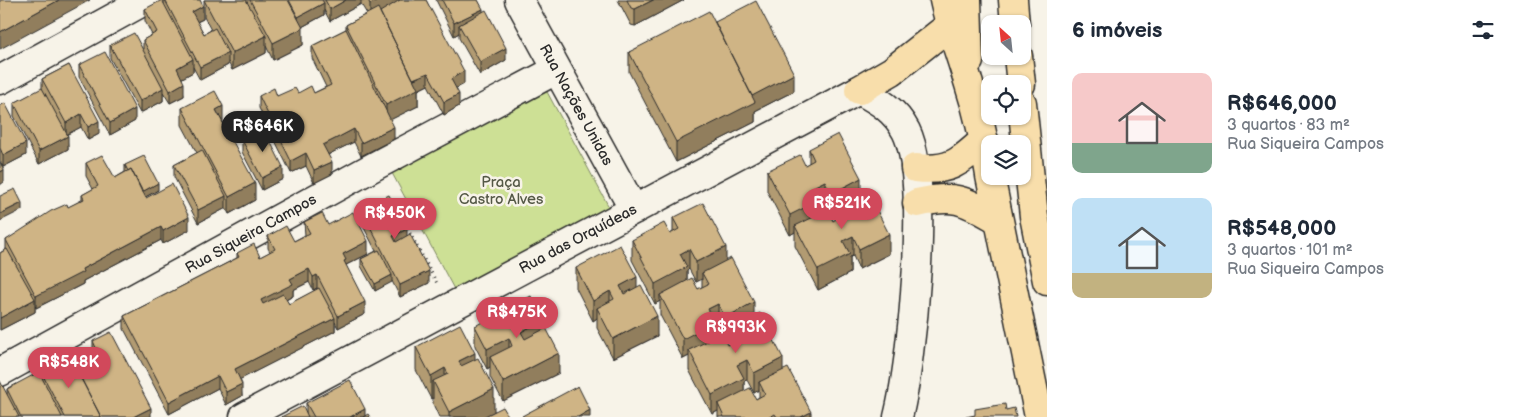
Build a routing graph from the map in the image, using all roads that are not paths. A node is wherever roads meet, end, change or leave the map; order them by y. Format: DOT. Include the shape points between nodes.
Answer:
graph roads {
  1 [pos="146,0"];
  2 [pos="518,0"];
  3 [pos="944,0"];
  4 [pos="967,0"];
  5 [pos="1012,0"];
  6 [pos="1014,15"];
  7 [pos="950,26"];
  8 [pos="556,70"];
  9 [pos="0,80"];
  10 [pos="968,81"];
  11 [pos="859,90"];
  12 [pos="1024,125"];
  13 [pos="983,135"];
  14 [pos="981,143"];
  15 [pos="915,168"];
  16 [pos="992,185"];
  17 [pos="917,204"];
  18 [pos="634,210"];
  19 [pos="998,219"];
  20 [pos="1047,281"];
  21 [pos="0,372"];
  22 [pos="244,417"];
  23 [pos="898,417"];
  24 [pos="1039,417"];
  1 -- 9 [label="street"];
  2 -- 8 [label="street, Rua Nações Unidas"];
  3 -- 7 [label="main road"];
  4 -- 10 [label="main road"];
  5 -- 6 [label="main road"];
  7 -- 10 [label="main road"];
  7 -- 11 [label="main road" via="892,71"];
  8 -- 18 [label="street, Rua Nações Unidas"];
  8 -- 21 [label="street, Rua Siqueira Campos"];
  10 -- 13 [label="main road"];
  11 -- 15 [label="street" via="896,114 907,133"];
  11 -- 18 [label="street, Rua das Orquídeas"];
  12 -- 20 [label="main road" via="1034,216"];
  14 -- 15 [label="main road" via="950,167 935,170"];
  15 -- 17 [label="street"];
  16 -- 19 [label="main road"];
  17 -- 19 [label="main road" via="953,198 966,201"];
  17 -- 23 [label="street" via="908,361"];
  18 -- 22 [label="street, Rua das Orquídeas"];
  19 -- 24 [label="main road"];
}
